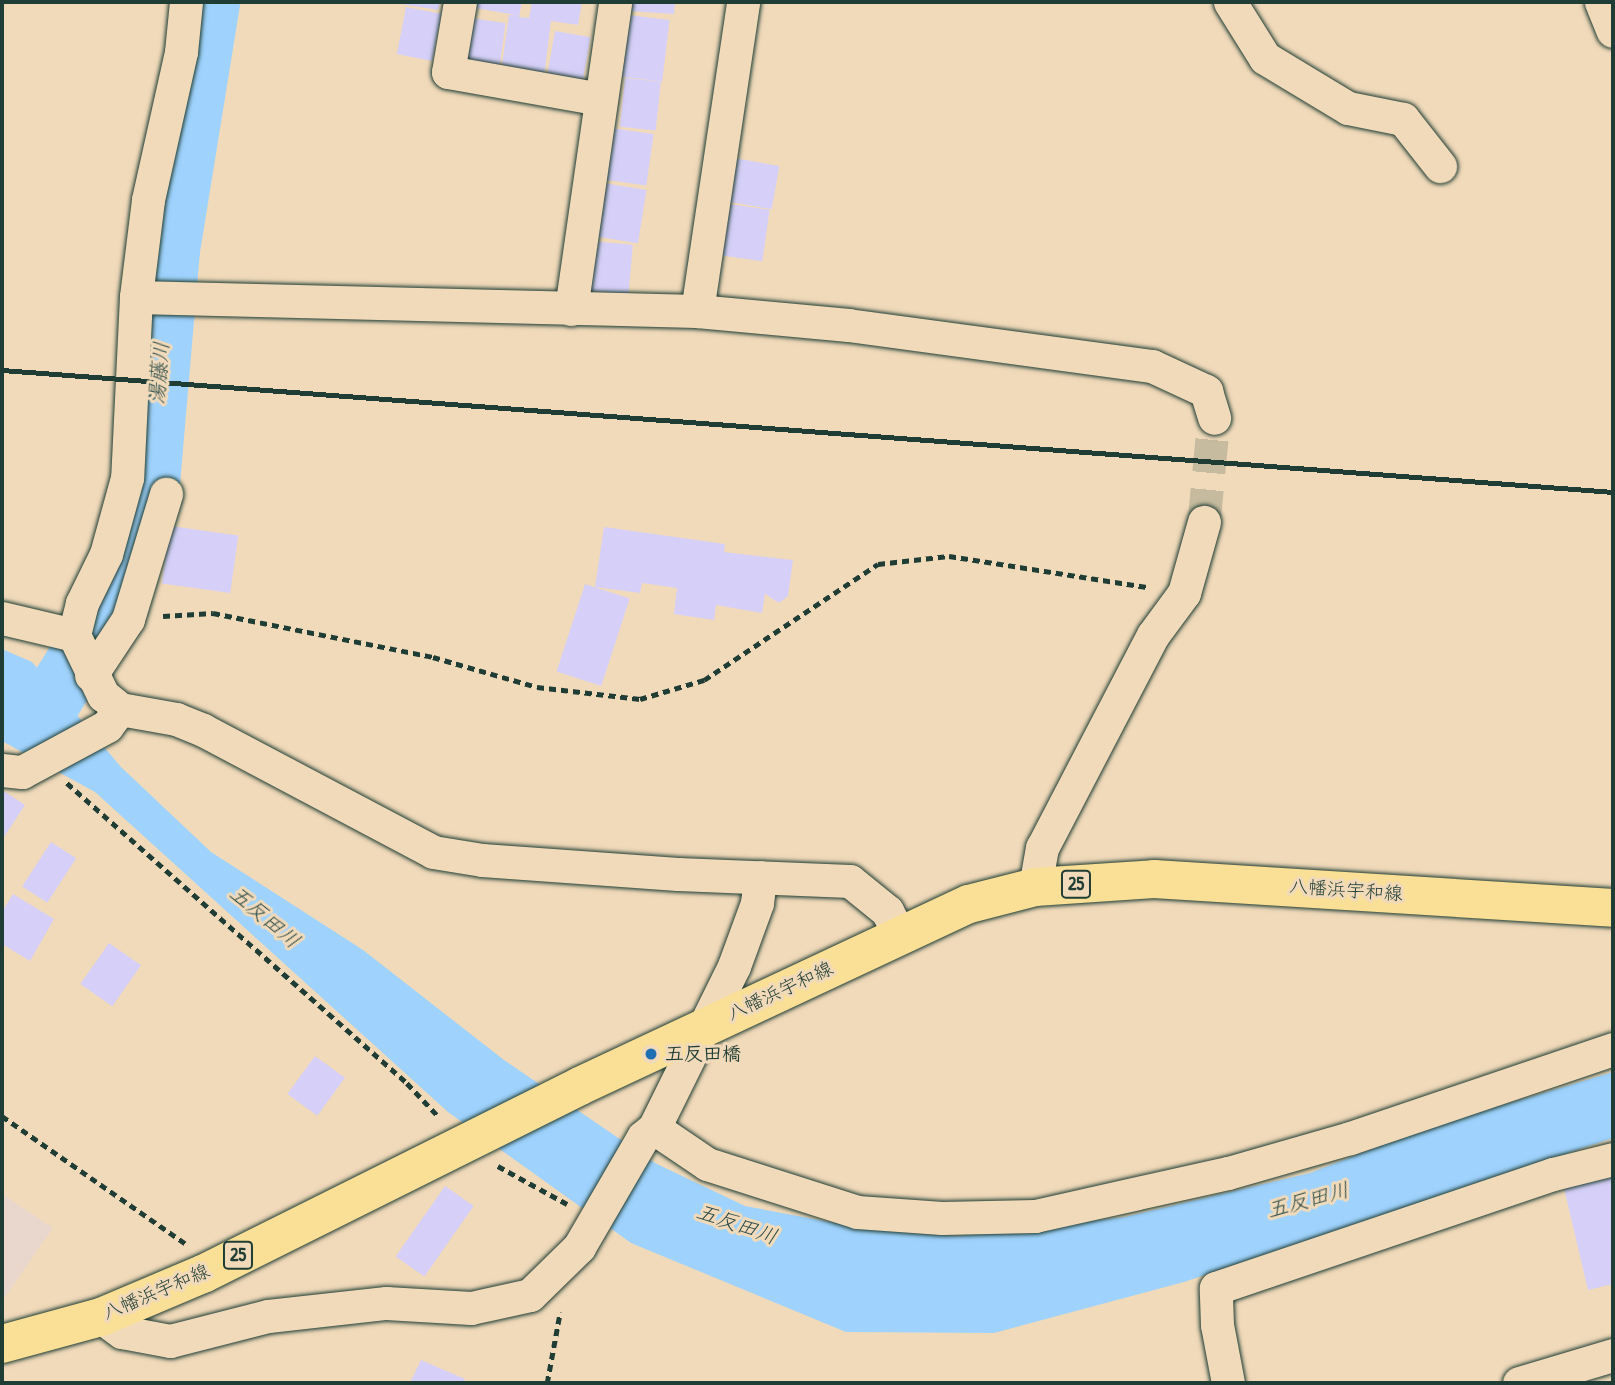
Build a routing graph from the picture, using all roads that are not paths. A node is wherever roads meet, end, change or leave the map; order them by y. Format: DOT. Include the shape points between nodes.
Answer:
graph roads {
  1 [pos="186,2"];
  2 [pos="460,2"];
  3 [pos="615,2"];
  4 [pos="743,2"];
  5 [pos="1230,2"];
  6 [pos="1601,2"];
  7 [pos="1613,31"];
  8 [pos="601,99"];
  9 [pos="1440,166"];
  10 [pos="156,298"];
  11 [pos="571,309"];
  12 [pos="697,311"];
  13 [pos="1214,418"];
  14 [pos="166,494"];
  15 [pos="1204,522"];
  16 [pos="2,618"];
  17 [pos="82,656"];
  18 [pos="113,718"];
  19 [pos="2,771"];
  20 [pos="760,877"];
  21 [pos="1035,887"];
  22 [pos="1613,908"];
  23 [pos="899,934"];
  24 [pos="703,1027"];
  25 [pos="1613,1049"];
  26 [pos="649,1133"];
  27 [pos="1613,1159"];
  28 [pos="101,1317"];
  29 [pos="2,1344"];
  30 [pos="1613,1355"];
  31 [pos="1228,1383"];
  32 [pos="1519,1383"];
  1 -- 10 [label="street" via="181,52 148,200"];
  2 -- 8 [label="street" via="448,72"];
  3 -- 8 [label="street"];
  4 -- 12 [label="street"];
  5 -- 9 [label="street" via="1265,58 1348,108 1403,118"];
  6 -- 7 [label="street"];
  8 -- 11 [label="street"];
  10 -- 11 [label="street"];
  10 -- 17 [label="street" via="127,478 106,554 82,603"];
  11 -- 12 [label="street"];
  12 -- 13 [label="street" via="848,325 1152,366 1206,391"];
  14 -- 17 [label="street" via="128,619"];
  15 -- 21 [label="street" via="1184,593 1153,635 1042,848"];
  16 -- 17 [label="street"];
  17 -- 18 [label="street"];
  18 -- 19 [label="street" via="22,772"];
  18 -- 20 [label="street" via="176,719 203,730 433,852 496,861"];
  20 -- 23 [label="street" via="850,881 887,911"];
  20 -- 24 [label="street" via="757,903 734,966"];
  21 -- 22 [label="main road, 八幡浜宇和線 / 25" via="1154,879"];
  21 -- 23 [label="main road, 八幡浜宇和線 / 25" via="969,904"];
  23 -- 24 [label="main road, 八幡浜宇和線 / 25"];
  24 -- 26 [label="street"];
  24 -- 28 [label="main road, 八幡浜宇和線 / 25" via="217,1266"];
  25 -- 26 [label="street" via="1326,1145 1228,1173 1035,1216 942,1218 858,1212 707,1164"];
  26 -- 28 [label="street" via="579,1247 530,1295 471,1308 387,1303 268,1316 170,1340 122,1332"];
  27 -- 31 [label="street" via="1553,1174 1216,1288 1217,1325"];
  28 -- 29 [label="main road, 八幡浜宇和線 / 25"];
  30 -- 32 [label="street"];
}
